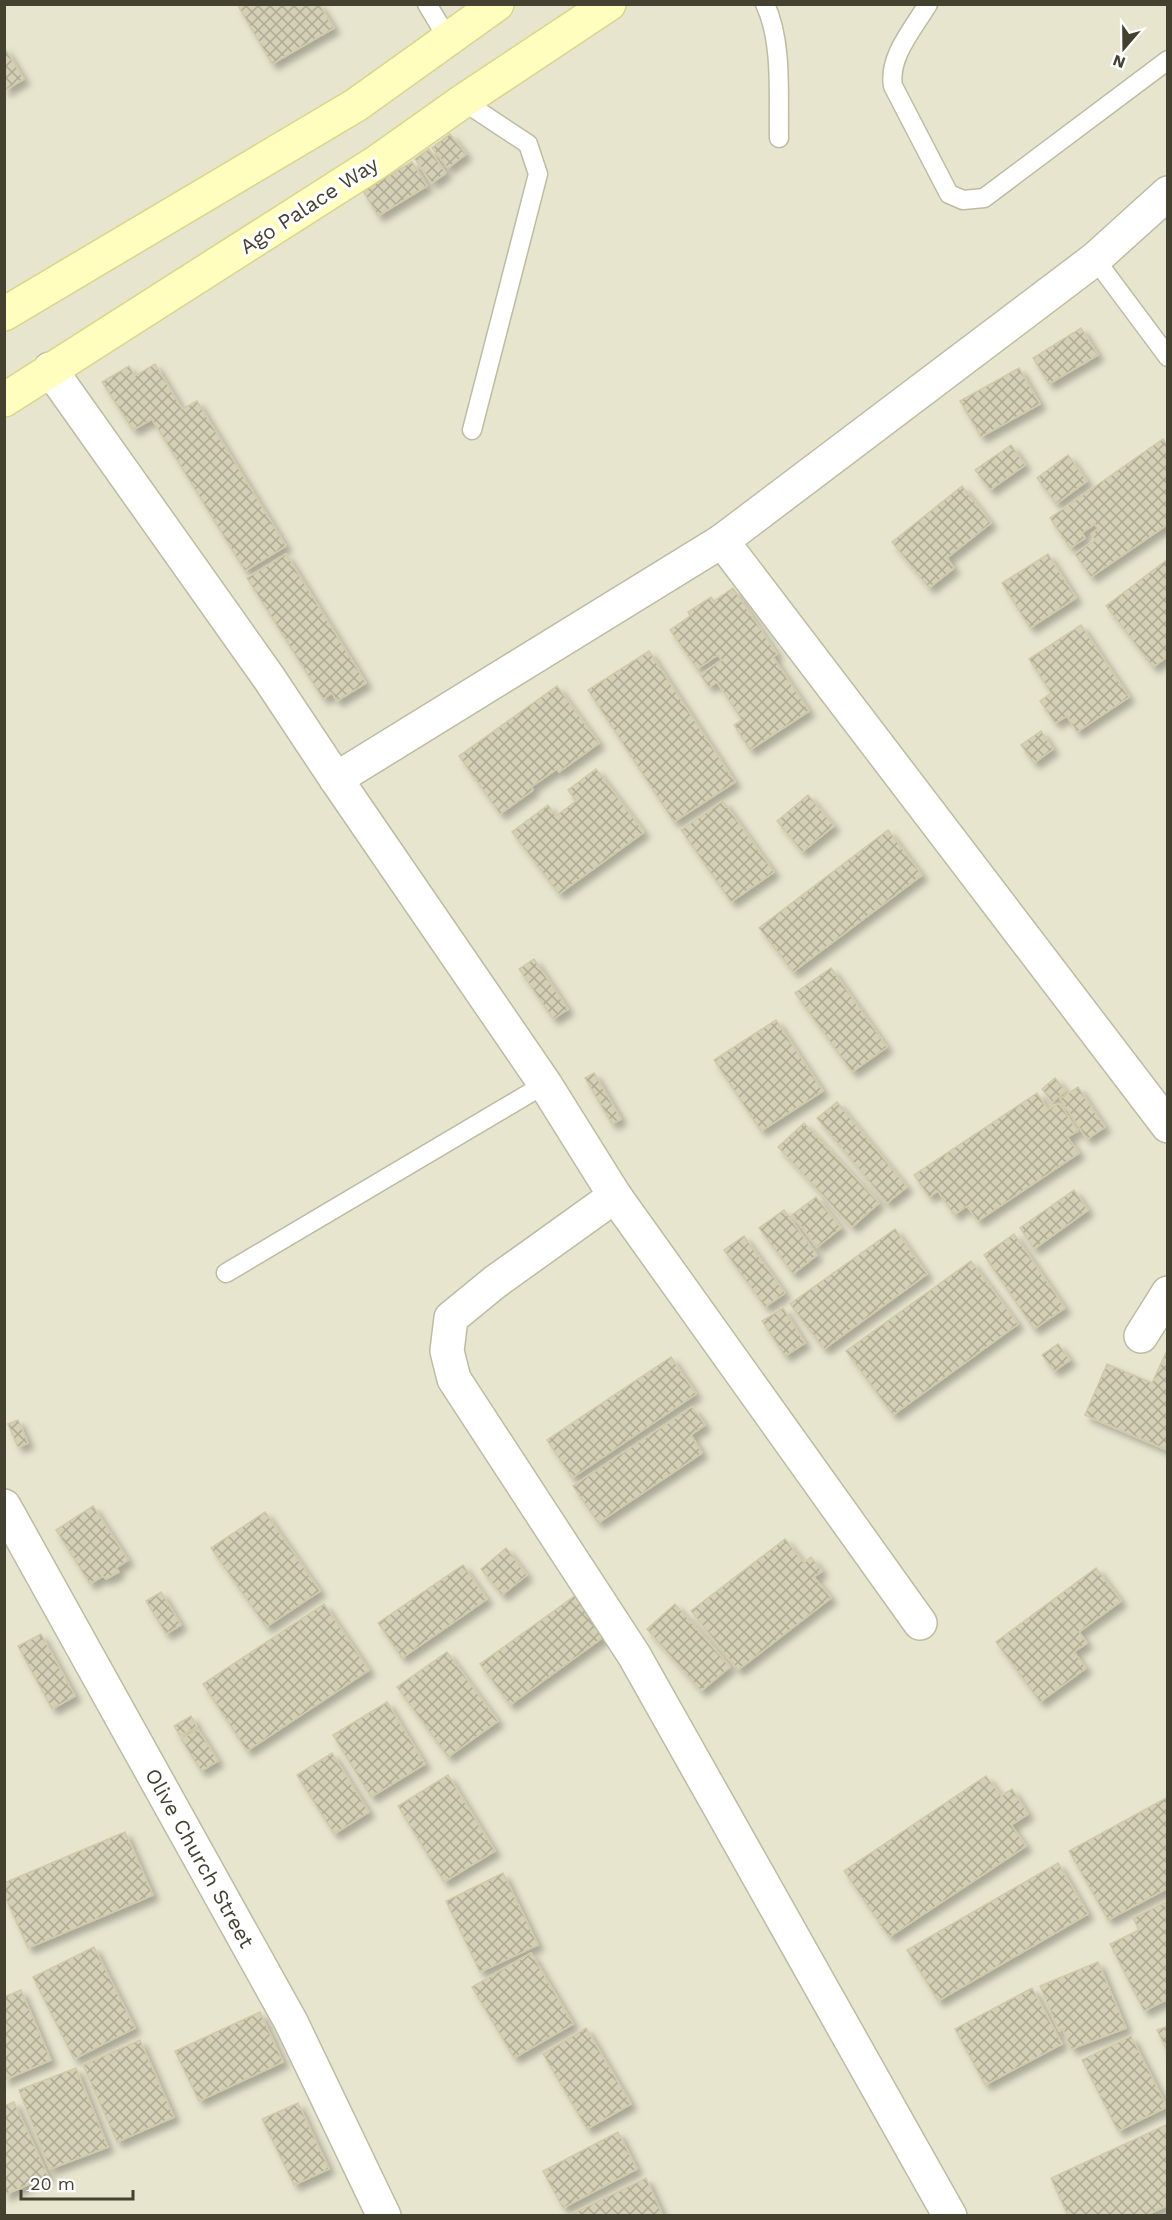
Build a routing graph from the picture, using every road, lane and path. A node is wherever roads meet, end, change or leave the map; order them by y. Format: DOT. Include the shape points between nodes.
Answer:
graph roads {
  1 [pos="427,4"];
  2 [pos="497,4"];
  3 [pos="609,4"];
  4 [pos="765,4"];
  5 [pos="928,4"];
  6 [pos="448,39"];
  7 [pos="1167,60"];
  8 [pos="464,101"];
  9 [pos="779,138"];
  10 [pos="1167,193"];
  11 [pos="1095,259"];
  12 [pos="4,314"];
  13 [pos="1167,357"];
  14 [pos="50,369"];
  15 [pos="4,400"];
  16 [pos="471,430"];
  17 [pos="722,541"];
  18 [pos="336,779"];
  19 [pos="545,1084"];
  20 [pos="1167,1126"];
  21 [pos="615,1196"];
  22 [pos="226,1274"];
  23 [pos="1167,1293"];
  24 [pos="1141,1336"];
  25 [pos="4,1506"];
  26 [pos="920,1623"];
  27 [pos="384,2216"];
  28 [pos="950,2216"];
  1 -- 6 [label="lane"];
  2 -- 6 [label="main road"];
  3 -- 8 [label="main road, Ago Palace Way"];
  4 -- 9 [label="lane" via="776,45"];
  5 -- 7 [label="lane" via="895,59 893,86 949,194 963,200 984,198"];
  6 -- 12 [label="main road" via="356,105"];
  8 -- 14 [label="main road, Ago Palace Way" via="376,162"];
  8 -- 16 [label="lane" via="528,144 538,174"];
  10 -- 11 [label="street"];
  11 -- 13 [label="lane"];
  11 -- 17 [label="street"];
  14 -- 15 [label="main road, Ago Palace Way"];
  14 -- 18 [label="street"];
  17 -- 18 [label="street"];
  17 -- 20 [label="street"];
  18 -- 19 [label="street"];
  19 -- 21 [label="street"];
  19 -- 22 [label="lane"];
  21 -- 26 [label="street"];
  21 -- 28 [label="street" via="451,1318 447,1351 454,1379 634,1655"];
  23 -- 24 [label="street"];
  25 -- 27 [label="street, Olive Church Street" via="291,2022"];
}
